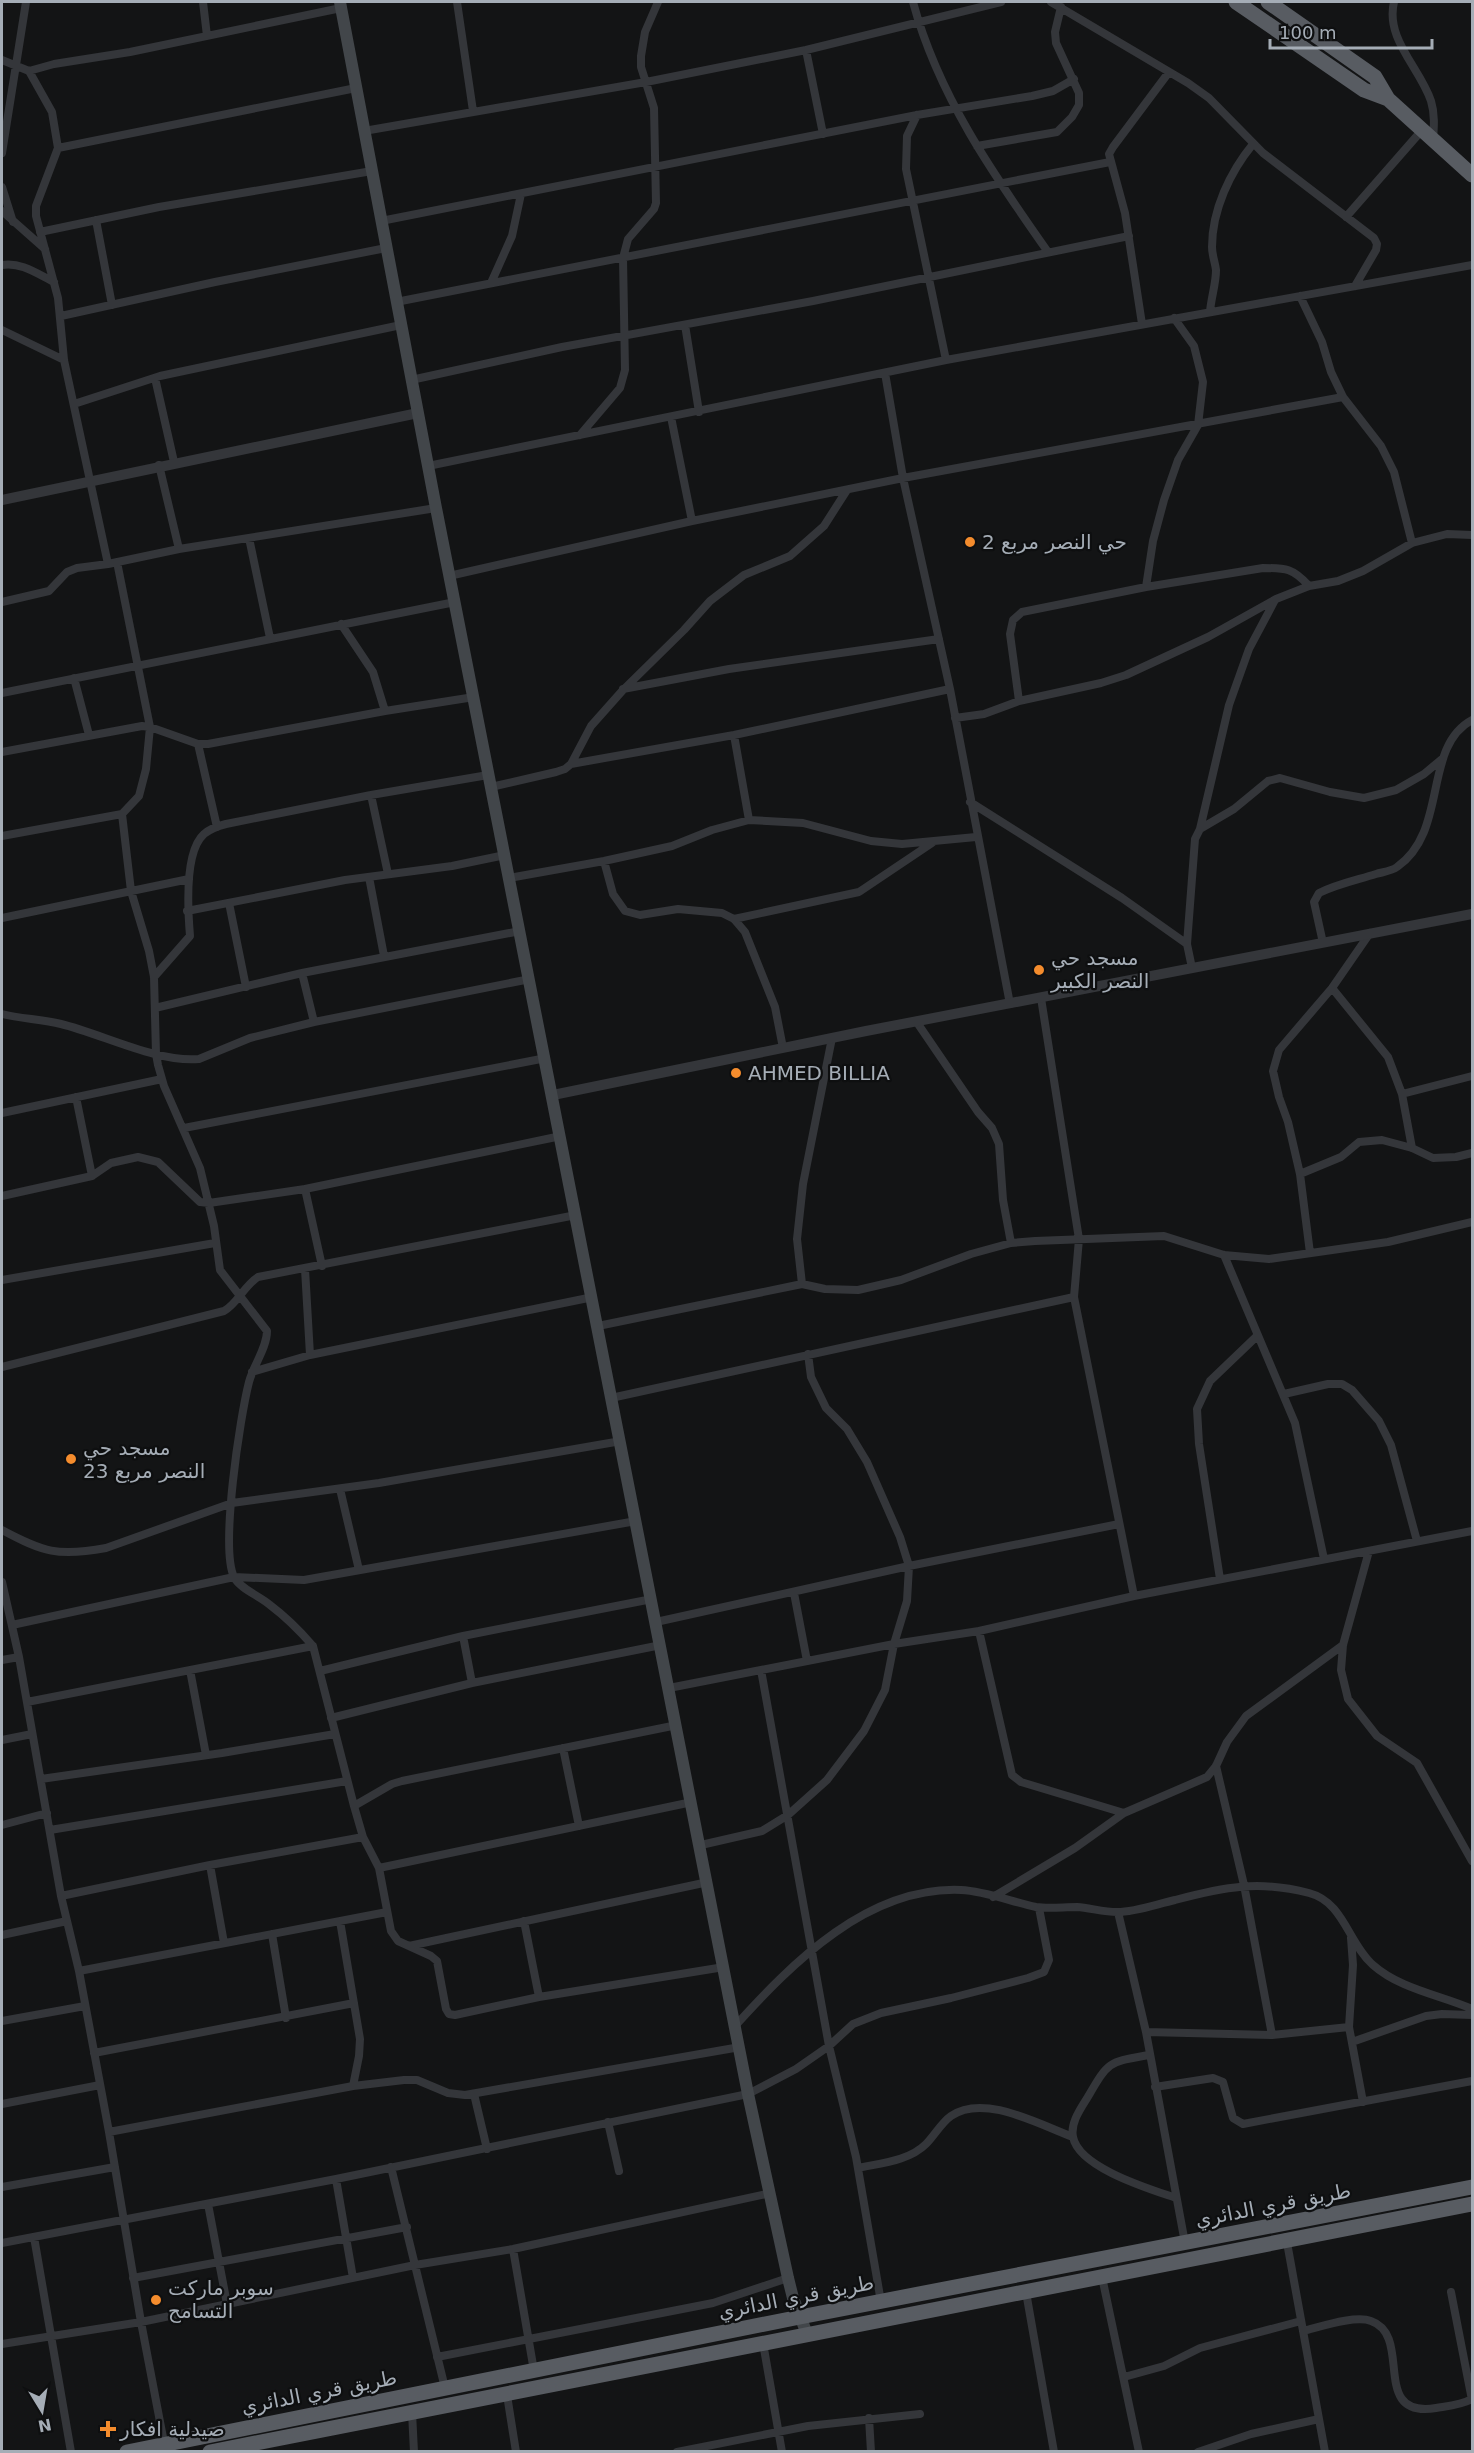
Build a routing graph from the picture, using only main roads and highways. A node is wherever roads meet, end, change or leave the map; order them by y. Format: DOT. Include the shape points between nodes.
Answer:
graph roads {
  1 [pos="1236,2"];
  2 [pos="1268,2"];
  3 [pos="340,4"];
  4 [pos="1388,99"];
  5 [pos="1473,175"];
  6 [pos="1473,2187"];
  7 [pos="1473,2204"];
  8 [pos="800,2317"];
  9 [pos="807,2334"];
  10 [pos="165,2448"];
  11 [pos="127,2451"];
  12 [pos="210,2451"];
  1 -- 4 [label="highway" via="1364,90"];
  2 -- 4 [label="highway" via="1375,77"];
  3 -- 8 [label="main road" via="748,2094"];
  4 -- 5 [label="highway"];
  6 -- 8 [label="highway, طريق قري الدائري"];
  7 -- 9 [label="highway, طريق قري الدائري"];
  8 -- 9 [label="main road"];
  8 -- 10 [label="highway, طريق قري الدائري"];
  9 -- 12 [label="highway, طريق قري الدائري"];
  10 -- 11 [label="highway, طريق قري الدائري"];
}
